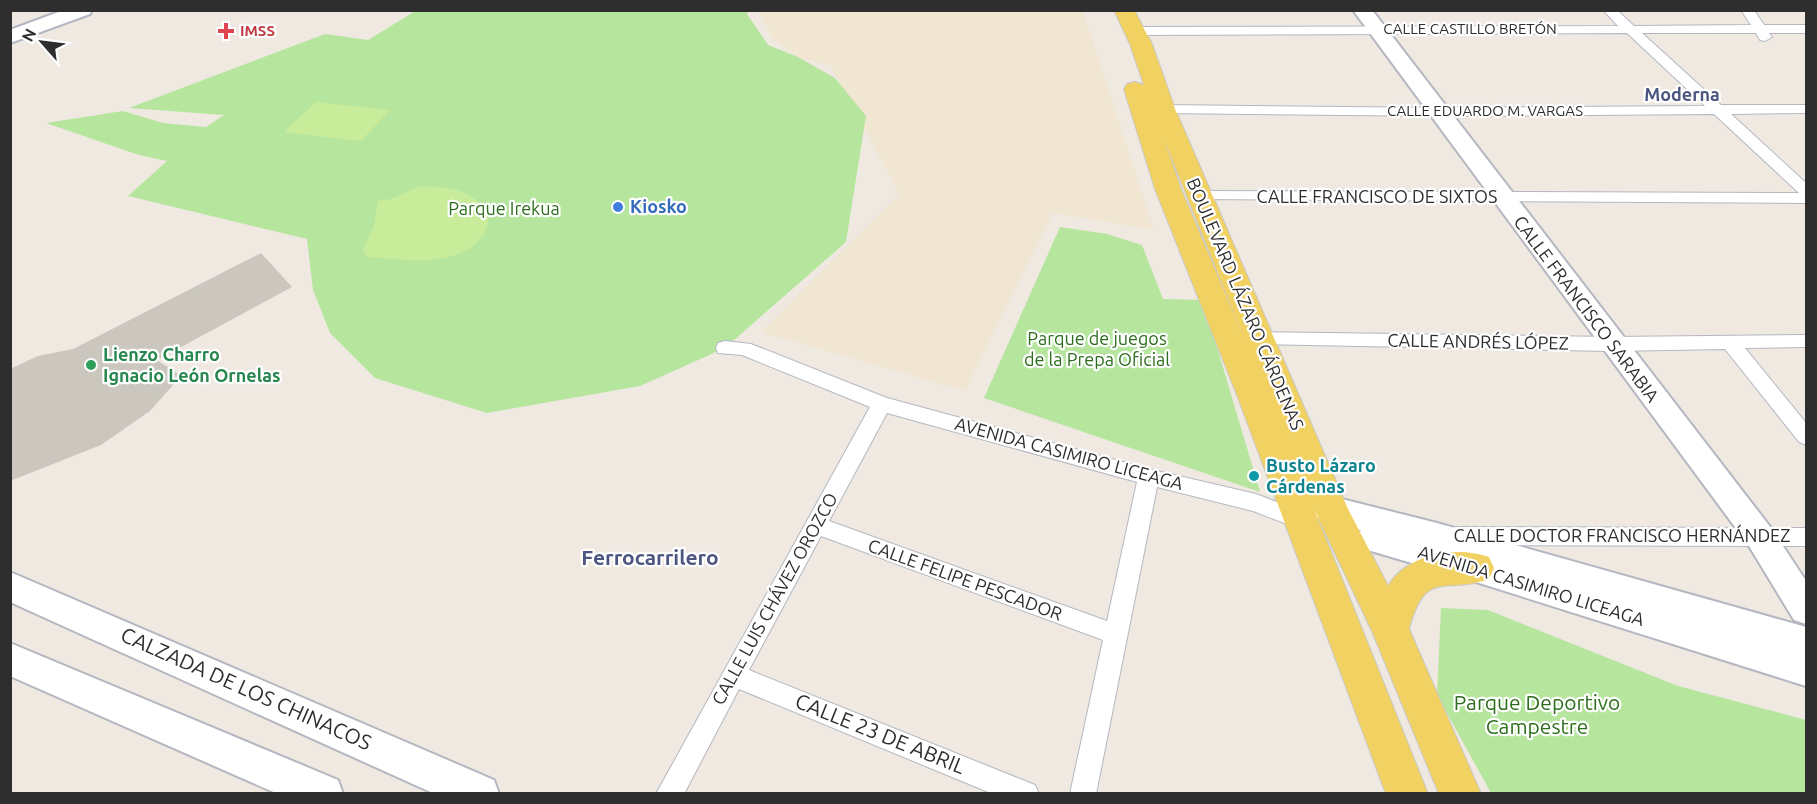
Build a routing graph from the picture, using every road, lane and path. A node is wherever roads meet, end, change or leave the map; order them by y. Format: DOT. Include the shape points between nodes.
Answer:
graph roads {
  1 [pos="64,10"];
  2 [pos="83,10"];
  3 [pos="1104,10"];
  4 [pos="1609,10"];
  5 [pos="1747,10"];
  6 [pos="10,26"];
  7 [pos="1131,26"];
  8 [pos="1375,26"];
  9 [pos="1806,29"];
  10 [pos="1635,33"];
  11 [pos="1762,33"];
  12 [pos="10,37"];
  13 [pos="1806,37"];
  14 [pos="1163,109"];
  15 [pos="1718,110"];
  16 [pos="1806,110"];
  17 [pos="1441,112"];
  18 [pos="1806,191"];
  19 [pos="1200,196"];
  20 [pos="1806,198"];
  21 [pos="1502,199"];
  22 [pos="1258,338"];
  23 [pos="1729,341"];
  24 [pos="1806,342"];
  25 [pos="1612,344"];
  26 [pos="725,348"];
  27 [pos="882,404"];
  28 [pos="1806,437"];
  29 [pos="1149,477"];
  30 [pos="1316,515"];
  31 [pos="815,525"];
  32 [pos="1437,536"];
  33 [pos="1760,537"];
  34 [pos="1806,537"];
  35 [pos="1476,568"];
  36 [pos="10,586"];
  37 [pos="1803,604"];
  38 [pos="1390,629"];
  39 [pos="1764,630"];
  40 [pos="1115,634"];
  41 [pos="1806,642"];
  42 [pos="10,659"];
  43 [pos="1806,670"];
  44 [pos="733,675"];
  45 [pos="324,794"];
  46 [pos="480,794"];
  47 [pos="669,794"];
  48 [pos="1026,794"];
  49 [pos="1083,794"];
  50 [pos="1407,794"];
  51 [pos="1460,794"];
  1 -- 6 [label="main road"];
  2 -- 12 [label="main road"];
  3 -- 30 [label="main road, BOULEVARD LÁZARO CÁRDENAS" via="1120,45 1168,189 1253,395"];
  4 -- 10 [label="street"];
  5 -- 11 [label="street"];
  7 -- 8 [label="street, CALLE CASTILLO BRETÓN"];
  7 -- 14 [label="main road, BOULEVARD LÁZARO CÁRDENAS"];
  8 -- 10 [label="street, CALLE CASTILLO BRETÓN"];
  8 -- 17 [label="main road, CALLE FRANCISCO SARABIA"];
  9 -- 11 [label="street, CALLE CASTILLO BRETÓN"];
  10 -- 11 [label="street, CALLE CASTILLO BRETÓN"];
  10 -- 15 [label="street"];
  11 -- 13 [label="street, CALLE CASTILLO BRETÓN"];
  14 -- 17 [label="street, CALLE EDUARDO M. VARGAS"];
  14 -- 19 [label="main road, BOULEVARD LÁZARO CÁRDENAS"];
  15 -- 16 [label="street, CALLE EDUARDO M. VARGAS"];
  15 -- 17 [label="street, CALLE EDUARDO M. VARGAS"];
  15 -- 18 [label="street"];
  17 -- 21 [label="main road, CALLE FRANCISCO SARABIA"];
  19 -- 21 [label="street, CALLE FRANCISCO DE SIXTOS"];
  19 -- 22 [label="main road, BOULEVARD LÁZARO CÁRDENAS"];
  20 -- 21 [label="street, CALLE FRANCISCO DE SIXTOS"];
  21 -- 25 [label="main road, CALLE FRANCISCO SARABIA"];
  22 -- 25 [label="street, CALLE ANDRÉS LÓPEZ"];
  22 -- 30 [label="main road, BOULEVARD LÁZARO CÁRDENAS"];
  23 -- 24 [label="street, CALLE ANDRÉS LÓPEZ"];
  23 -- 25 [label="street, CALLE ANDRÉS LÓPEZ"];
  23 -- 28 [label="street"];
  25 -- 33 [label="main road, CALLE FRANCISCO SARABIA"];
  26 -- 27 [label="street, AVENIDA CASIMIRO LICEAGA" via="744,349"];
  27 -- 29 [label="street, AVENIDA CASIMIRO LICEAGA"];
  27 -- 31 [label="street, CALLE LUIS CHÁVEZ OROZCO"];
  29 -- 30 [label="street, AVENIDA CASIMIRO LICEAGA"];
  29 -- 40 [label="street"];
  30 -- 32 [label="main road, AVENIDA CASIMIRO LICEAGA"];
  30 -- 35 [label="main road, AVENIDA CASIMIRO LICEAGA"];
  30 -- 38 [label="main road, BOULEVARD LÁZARO CÁRDENAS"];
  30 -- 50 [label="main road, BOULEVARD LÁZARO CÁRDENAS"];
  31 -- 40 [label="street, CALLE FELIPE PESCADOR"];
  31 -- 44 [label="street, CALLE LUIS CHÁVEZ OROZCO"];
  32 -- 33 [label="street, CALLE DOCTOR FRANCISCO HERNÁNDEZ"];
  32 -- 39 [label="main road, AVENIDA CASIMIRO LICEAGA"];
  33 -- 34 [label="street, CALLE DOCTOR FRANCISCO HERNÁNDEZ"];
  33 -- 37 [label="main road, CALLE FRANCISCO SARABIA"];
  35 -- 38 [label="main road" via="1442,567 1419,574 1403,591"];
  35 -- 43 [label="main road, AVENIDA CASIMIRO LICEAGA"];
  36 -- 46 [label="main road, CALZADA DE LOS CHINACOS"];
  37 -- 39 [label="main road" via="1785,623"];
  38 -- 51 [label="main road, BOULEVARD LÁZARO CÁRDENAS"];
  39 -- 41 [label="main road, AVENIDA CASIMIRO LICEAGA"];
  40 -- 49 [label="street"];
  42 -- 45 [label="main road"];
  44 -- 47 [label="street, CALLE LUIS CHÁVEZ OROZCO"];
  44 -- 48 [label="street, CALLE 23 DE ABRIL"];
}
